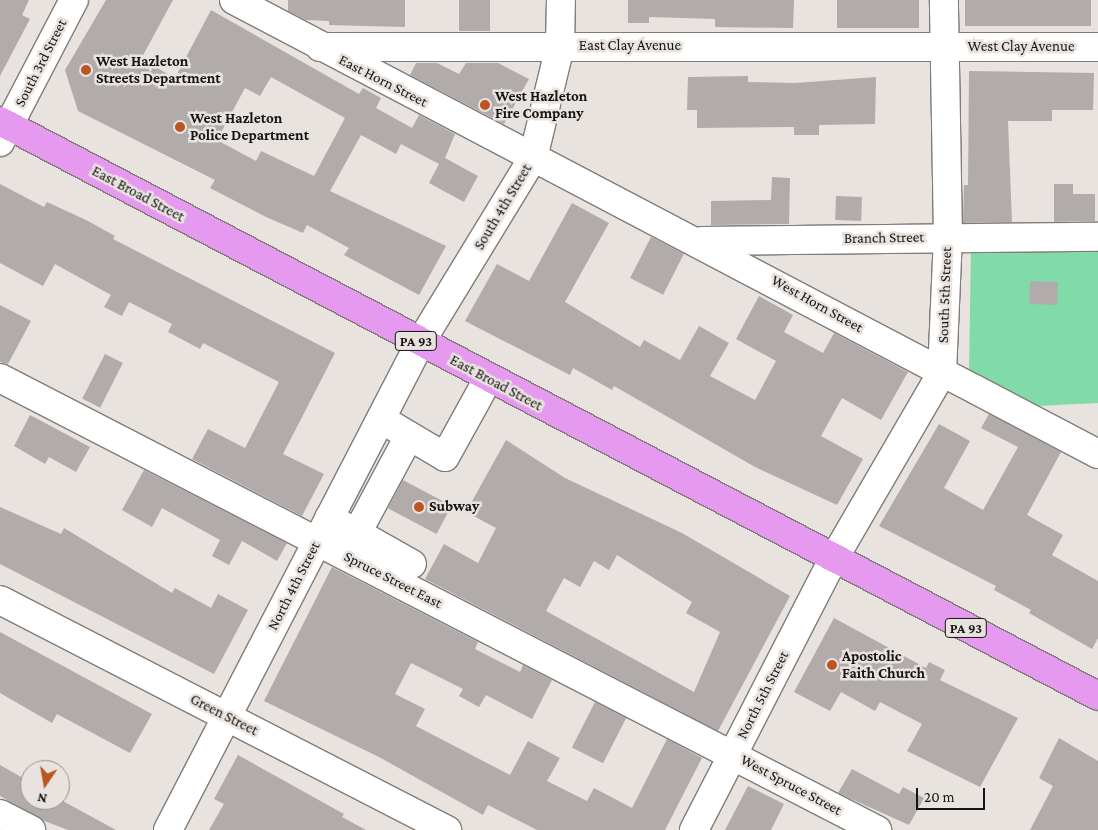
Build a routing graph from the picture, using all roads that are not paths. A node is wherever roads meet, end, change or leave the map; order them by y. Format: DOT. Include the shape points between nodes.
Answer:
graph roads {
  1 [pos="74,0"];
  2 [pos="234,0"];
  3 [pos="561,0"];
  4 [pos="944,0"];
  5 [pos="560,46"];
  6 [pos="316,47"];
  7 [pos="944,47"];
  8 [pos="1098,47"];
  9 [pos="3,130"];
  10 [pos="534,158"];
  11 [pos="948,237"];
  12 [pos="1098,237"];
  13 [pos="701,241"];
  14 [pos="420,343"];
  15 [pos="942,372"];
  16 [pos="0,378"];
  17 [pos="488,379"];
  18 [pos="381,419"];
  19 [pos="409,436"];
  20 [pos="1067,437"];
  21 [pos="1098,437"];
  22 [pos="1098,454"];
  23 [pos="324,530"];
  24 [pos="357,533"];
  25 [pos="833,560"];
  26 [pos="412,564"];
  27 [pos="0,600"];
  28 [pos="1098,696"];
  29 [pos="227,717"];
  30 [pos="732,755"];
  31 [pos="0,814"];
  32 [pos="32,830"];
  33 [pos="168,830"];
  34 [pos="447,830"];
  35 [pos="694,830"];
  36 [pos="877,830"];
  1 -- 9 [label="street, South 3rd Street"];
  2 -- 6 [label="street, East Horn Street"];
  3 -- 5 [label="street, South 4th Street"];
  4 -- 7 [label="street, South 5th Street"];
  5 -- 6 [label="street, East Clay Avenue"];
  5 -- 7 [label="street, East Clay Avenue"];
  5 -- 10 [label="street, South 4th Street"];
  6 -- 10 [label="street, East Horn Street"];
  7 -- 8 [label="street, West Clay Avenue"];
  7 -- 11 [label="street, South 5th Street"];
  9 -- 14 [label="highway, East Broad Street / PA 93"];
  10 -- 13 [label="street, West Horn Street"];
  10 -- 14 [label="street, South 4th Street"];
  11 -- 12 [label="street, Branch Street"];
  11 -- 13 [label="street, Branch Street"];
  11 -- 15 [label="street, South 5th Street"];
  13 -- 15 [label="street, West Horn Street"];
  14 -- 17 [label="highway, East Broad Street / PA 93"];
  14 -- 18 [label="street, North 4th Street"];
  15 -- 20 [label="street, West Horn Street"];
  15 -- 25 [label="street, South 5th Street"];
  16 -- 23 [label="street, Spruce Street East"];
  17 -- 19 [label="street" via="445,457"];
  17 -- 25 [label="highway, East Broad Street / PA 93"];
  18 -- 19 [label="street"];
  18 -- 23 [label="street, North 4th Street"];
  19 -- 24 [label="street"];
  20 -- 21 [label="street"];
  20 -- 22 [label="street, West Horn Street"];
  23 -- 24 [label="street"];
  23 -- 29 [label="street, North 4th Street"];
  23 -- 30 [label="street, Spruce Street East"];
  24 -- 26 [label="street"];
  25 -- 28 [label="highway, PA 93"];
  25 -- 30 [label="street, North 5th Street"];
  27 -- 29 [label="street, Green Street"];
  29 -- 33 [label="street, North 4th Street"];
  29 -- 34 [label="street, Green Street"];
  30 -- 35 [label="street, North 5th Street"];
  30 -- 36 [label="street, West Spruce Street"];
  31 -- 32 [label="street"];
}
